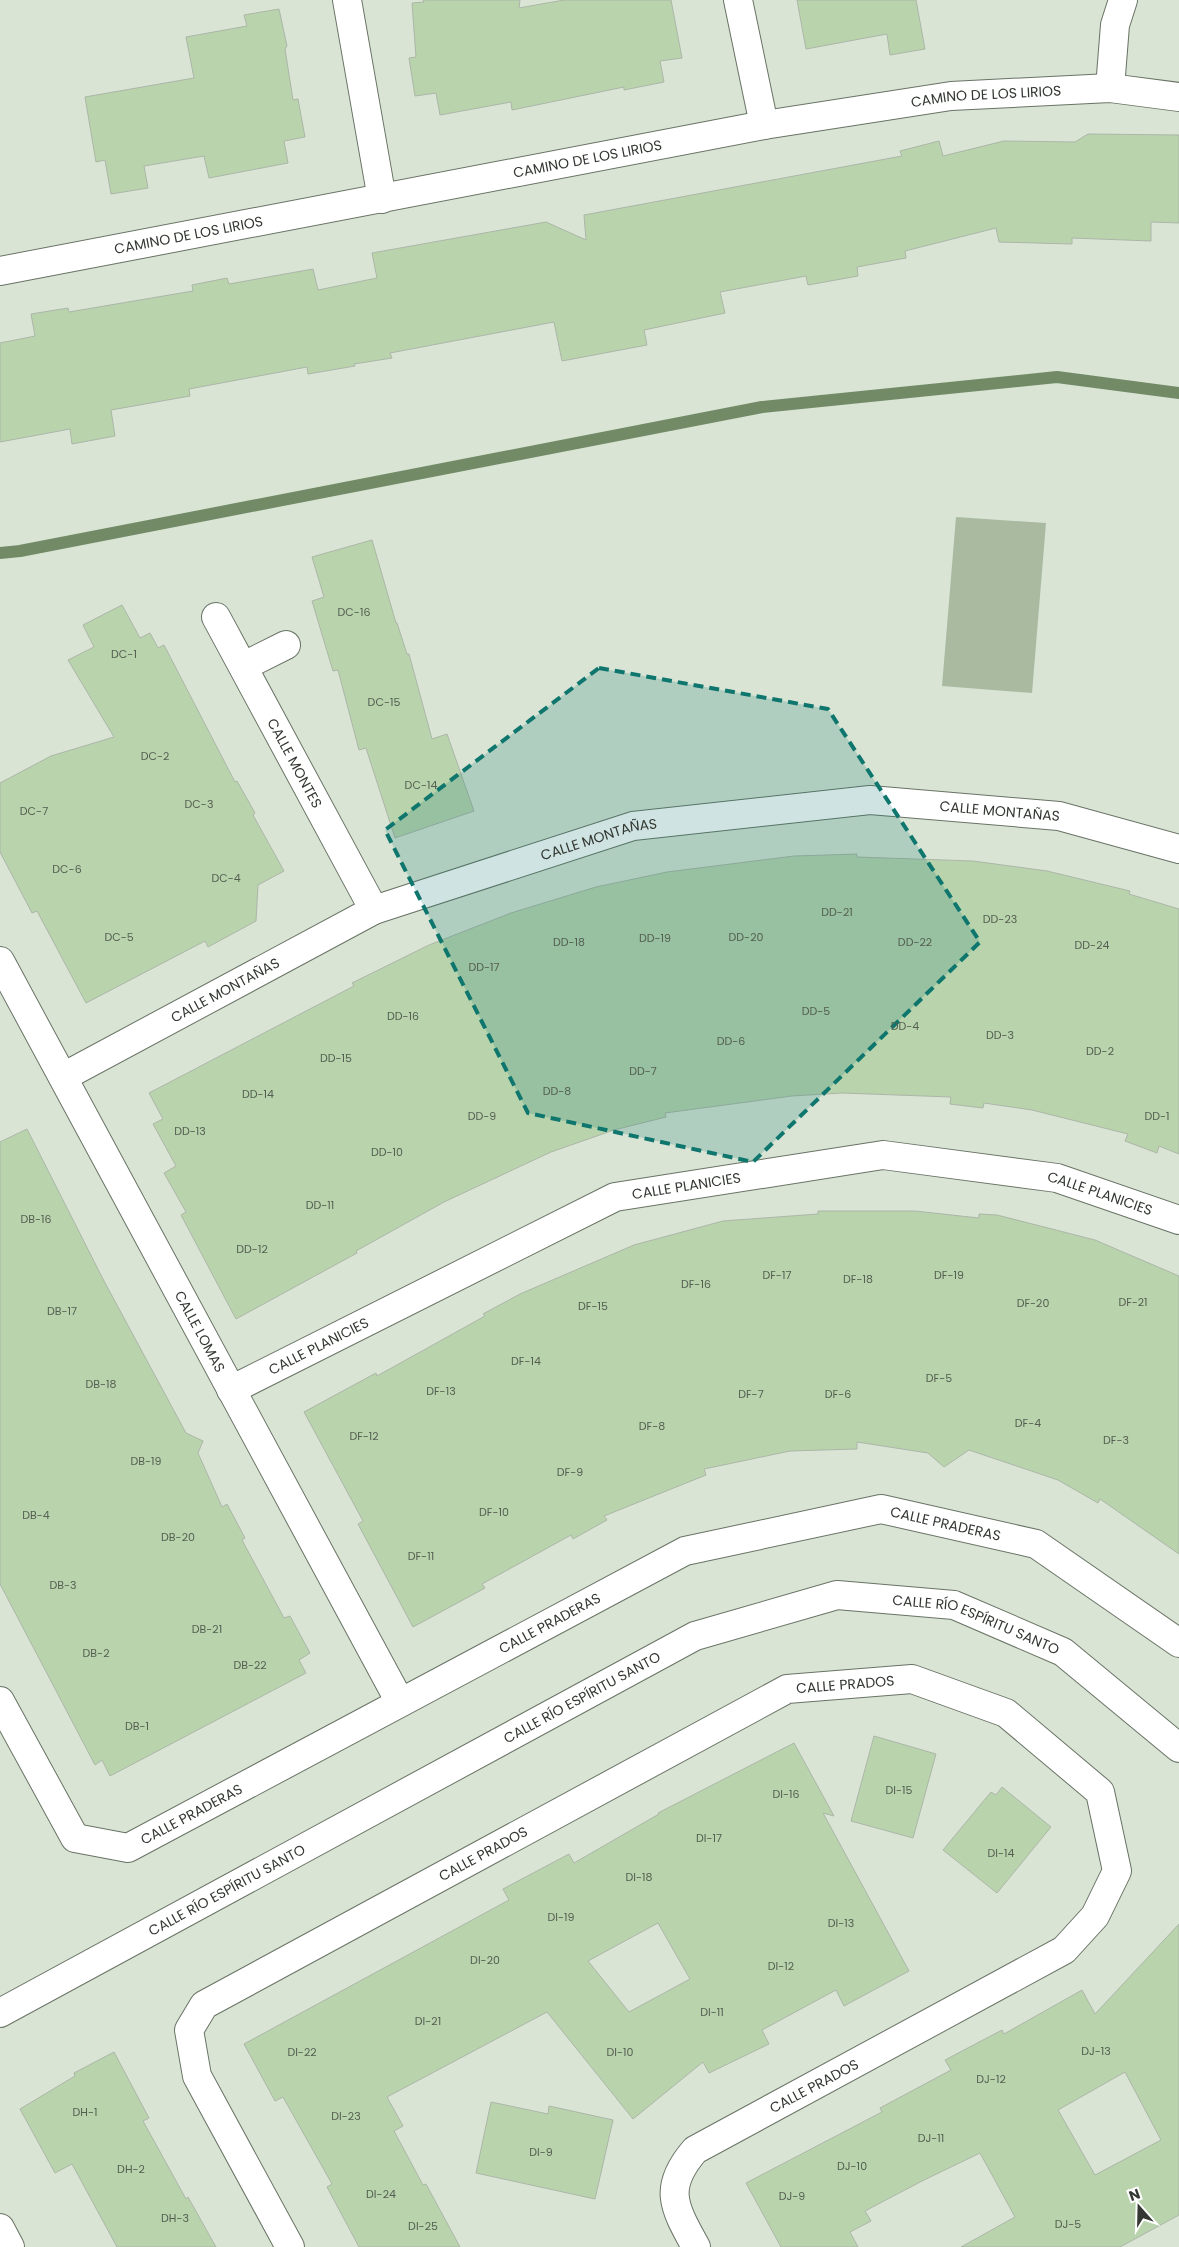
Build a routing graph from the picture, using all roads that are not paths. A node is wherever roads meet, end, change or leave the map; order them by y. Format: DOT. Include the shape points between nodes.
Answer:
graph roads {
  1 [pos="347,0"];
  2 [pos="738,0"];
  3 [pos="1123,0"];
  4 [pos="1110,88"];
  5 [pos="1179,97"];
  6 [pos="764,125"];
  7 [pos="382,199"];
  8 [pos="0,270"];
  9 [pos="216,617"];
  10 [pos="286,645"];
  11 [pos="244,666"];
  12 [pos="1179,849"];
  13 [pos="374,910"];
  14 [pos="0,961"];
  15 [pos="63,1077"];
  16 [pos="1179,1220"];
  17 [pos="232,1390"];
  18 [pos="1179,1643"];
  19 [pos="0,1701"];
  20 [pos="400,1702"];
  21 [pos="1179,1748"];
  22 [pos="0,2013"];
  23 [pos="0,2228"];
  24 [pos="10,2247"];
  25 [pos="290,2247"];
  26 [pos="696,2247"];
  1 -- 7 [label="street"];
  2 -- 6 [label="street"];
  3 -- 4 [label="street" via="1115,25"];
  4 -- 5 [label="street, CAMINO DE LOS LIRIOS"];
  4 -- 6 [label="street, CAMINO DE LOS LIRIOS" via="951,96"];
  6 -- 7 [label="street, CAMINO DE LOS LIRIOS"];
  7 -- 8 [label="street, CAMINO DE LOS LIRIOS"];
  9 -- 11 [label="street, CALLE MONTES"];
  10 -- 11 [label="street"];
  11 -- 13 [label="street, CALLE MONTES"];
  12 -- 13 [label="street, CALLE MONTAÑAS" via="1059,816 870,800 633,826"];
  13 -- 15 [label="street, CALLE MONTAÑAS"];
  14 -- 15 [label="street, CALLE LOMAS"];
  15 -- 17 [label="street, CALLE LOMAS"];
  16 -- 17 [label="street, CALLE PLANICIES" via="1057,1178 883,1155 615,1197"];
  17 -- 20 [label="street, CALLE LOMAS"];
  18 -- 20 [label="street, CALLE PRADERAS" via="1036,1544 881,1510 685,1551"];
  19 -- 20 [label="street, CALLE PRADERAS" via="75,1838 128,1848"];
  21 -- 22 [label="street, CALLE RÍO ESPÍRITU SANTO" via="1063,1652 954,1605 837,1596 696,1636"];
  23 -- 24 [label="street"];
  25 -- 26 [label="street, CALLE PRADOS" via="197,2076 188,2030 204,2005 787,1689 912,1679 1006,1713 1100,1792 1117,1870 1095,1916 1064,1950 695,2150 682,2165 673,2188 679,2215"];
}
